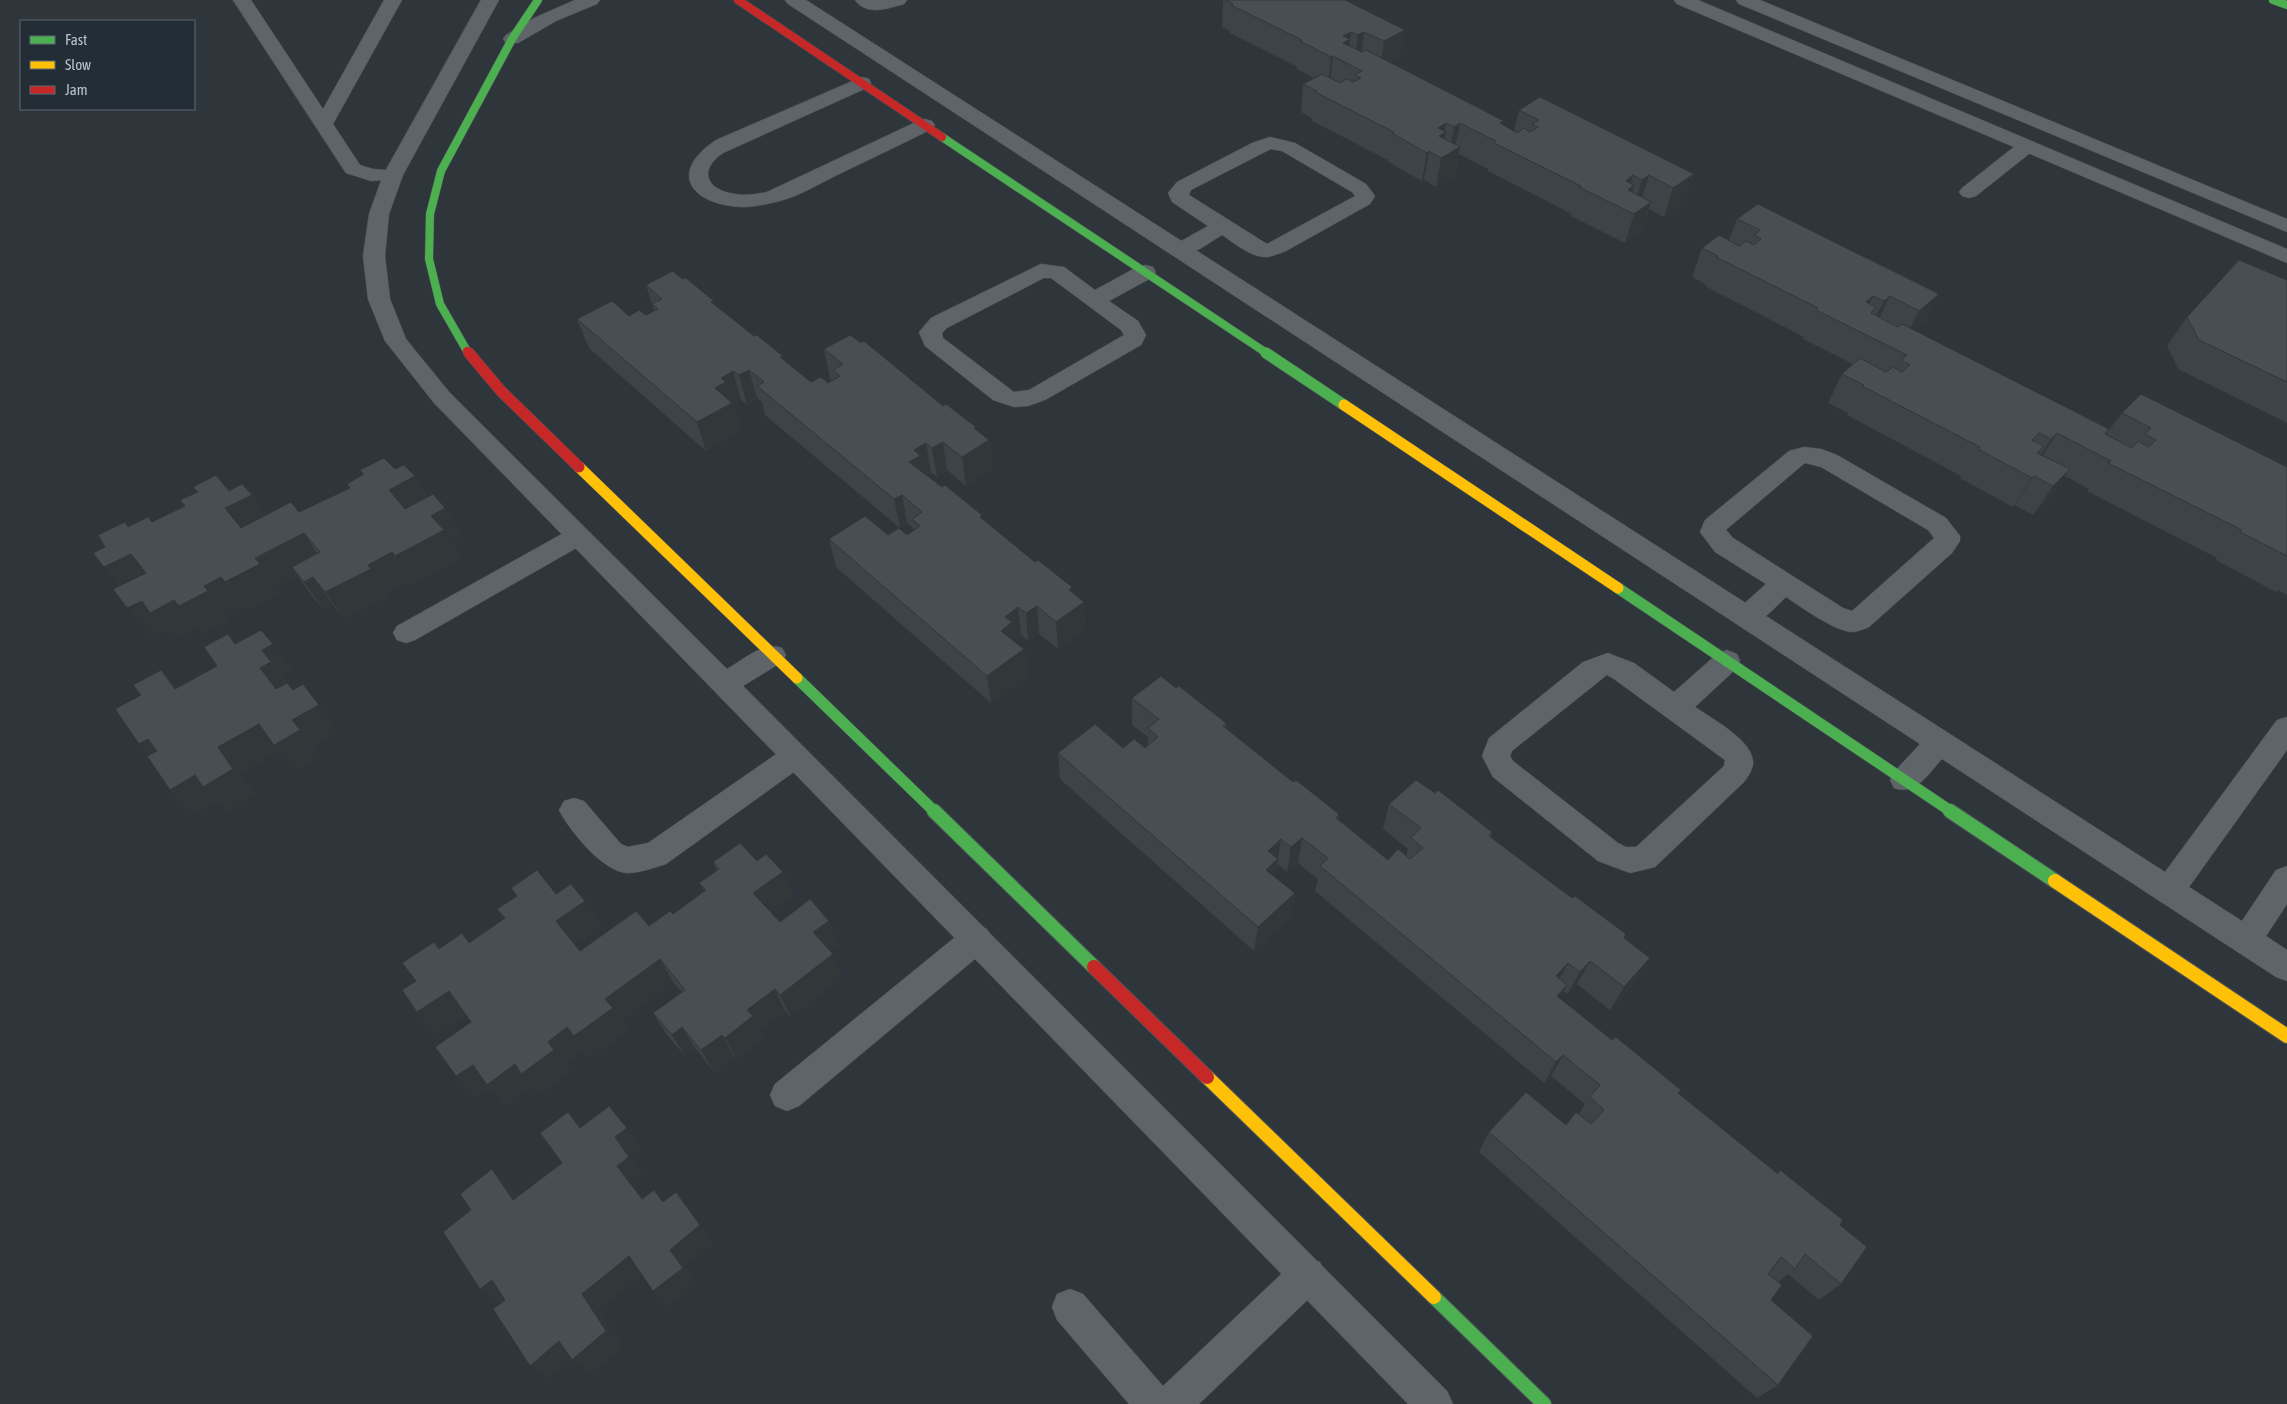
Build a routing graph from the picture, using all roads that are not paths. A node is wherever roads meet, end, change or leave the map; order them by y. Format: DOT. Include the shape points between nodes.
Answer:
graph roads {
  1 [pos="242,0"];
  2 [pos="393,0"];
  3 [pos="490,0"];
  4 [pos="538,0"];
  5 [pos="591,0"];
  6 [pos="738,0"];
  7 [pos="864,0"];
  8 [pos="898,0"];
  9 [pos="1683,0"];
  10 [pos="1745,0"];
  11 [pos="2273,0"];
  12 [pos="799,1"];
  13 [pos="2287,5"];
  14 [pos="512,39"];
  15 [pos="862,83"];
  16 [pos="324,124"];
  17 [pos="925,125"];
  18 [pos="2027,146"];
  19 [pos="393,176"];
  20 [pos="1969,192"];
  21 [pos="1222,226"];
  22 [pos="2287,226"];
  23 [pos="1181,250"];
  24 [pos="2287,257"];
  25 [pos="1145,272"];
  26 [pos="1094,300"];
  27 [pos="578,536"];
  28 [pos="1785,583"];
  29 [pos="1746,617"];
  30 [pos="406,633"];
  31 [pos="773,655"];
  32 [pos="1727,661"];
  33 [pos="724,684"];
  34 [pos="1675,708"];
  35 [pos="2287,728"];
  36 [pos="1940,742"];
  37 [pos="795,756"];
  38 [pos="1904,780"];
  39 [pos="574,810"];
  40 [pos="2287,879"];
  41 [pos="2169,890"];
  42 [pos="976,939"];
  43 [pos="2246,940"];
  44 [pos="2287,967"];
  45 [pos="2287,1036"];
  46 [pos="787,1095"];
  47 [pos="1307,1275"];
  48 [pos="1070,1307"];
  49 [pos="1154,1404"];
  50 [pos="1172,1404"];
  51 [pos="1434,1404"];
  52 [pos="1544,1404"];
  1 -- 16 [label="street"];
  2 -- 16 [label="street"];
  3 -- 19 [label="street"];
  4 -- 14 [label="street"];
  5 -- 14 [label="street" via="535,23"];
  6 -- 15 [label="street"];
  7 -- 8 [label="street" via="878,6"];
  9 -- 18 [label="street"];
  10 -- 22 [label="street"];
  11 -- 13 [label="street"];
  12 -- 23 [label="street"];
  14 -- 31 [label="street" via="441,171 430,214 429,259 440,304 464,348 501,391"];
  15 -- 17 [label="street"];
  15 -- 17 [label="street" via="723,144 708,154 699,166 698,179 705,190 721,198 764,200 785,194"];
  16 -- 19 [label="street" via="353,169 366,174"];
  17 -- 25 [label="street"];
  18 -- 20 [label="street"];
  18 -- 24 [label="street"];
  19 -- 27 [label="street" via="379,214 374,256 379,298 396,341 442,398"];
  21 -- 21 [label="street" via="1183,201 1178,194 1180,190 1270,144 1283,144 1359,188 1365,196 1273,250 1258,249"];
  21 -- 23 [label="street"];
  23 -- 29 [label="street"];
  25 -- 26 [label="street"];
  25 -- 32 [label="street"];
  26 -- 26 [label="street" via="1134,330 1133,340 1023,400 1001,395 930,336 939,323 1041,272 1056,272"];
  27 -- 30 [label="street"];
  27 -- 33 [label="street"];
  28 -- 28 [label="street" via="1717,539 1713,532 1714,526 1804,455 1821,457 1937,524 1947,536 1943,546 1860,620 1842,619"];
  28 -- 29 [label="street"];
  29 -- 36 [label="street"];
  31 -- 33 [label="street"];
  31 -- 52 [label="street"];
  32 -- 34 [label="street"];
  32 -- 38 [label="street"];
  33 -- 37 [label="street"];
  34 -- 34 [label="street" via="1736,752 1739,767 1644,858 1626,861 1608,852 1497,763 1495,755 1502,743 1599,665 1617,666"];
  35 -- 41 [label="street"];
  36 -- 38 [label="street"];
  36 -- 41 [label="street"];
  37 -- 39 [label="street" via="655,855 626,860 611,852"];
  37 -- 42 [label="street"];
  38 -- 45 [label="street"];
  40 -- 43 [label="street"];
  41 -- 43 [label="street"];
  42 -- 46 [label="street"];
  42 -- 47 [label="street"];
  43 -- 44 [label="street"];
  47 -- 50 [label="street"];
  47 -- 51 [label="street"];
  48 -- 49 [label="street"];
}
